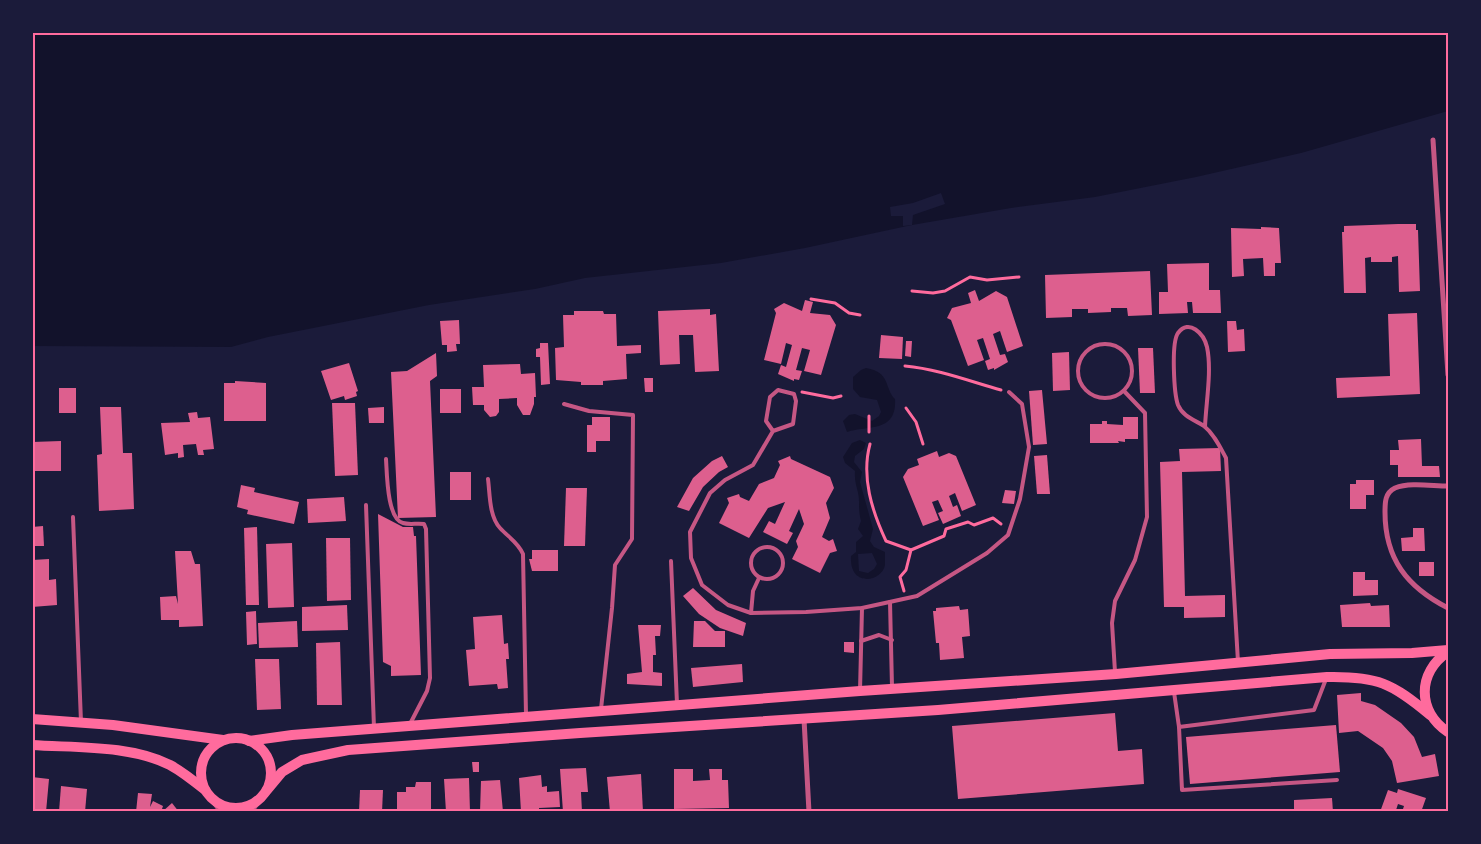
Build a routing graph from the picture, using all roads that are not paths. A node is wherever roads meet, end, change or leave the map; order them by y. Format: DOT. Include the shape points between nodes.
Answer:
graph roads {
  1 [pos="1433,140"];
  2 [pos="1448,375"];
  3 [pos="1124,391"];
  4 [pos="1009,392"];
  5 [pos="564,404"];
  6 [pos="1205,427"];
  7 [pos="773,432"];
  8 [pos="386,459"];
  9 [pos="488,479"];
  10 [pos="1448,486"];
  11 [pos="366,505"];
  12 [pos="73,517"];
  13 [pos="671,562"];
  14 [pos="759,578"];
  15 [pos="890,602"];
  16 [pos="862,608"];
  17 [pos="1448,608"];
  18 [pos="751,613"];
  19 [pos="892,640"];
  20 [pos="862,641"];
  21 [pos="1448,651"];
  22 [pos="1238,662"];
  23 [pos="1116,674"];
  24 [pos="1327,676"];
  25 [pos="892,689"];
  26 [pos="1174,690"];
  27 [pos="860,691"];
  28 [pos="677,705"];
  29 [pos="600,711"];
  30 [pos="1430,715"];
  31 [pos="526,717"];
  32 [pos="32,719"];
  33 [pos="804,720"];
  34 [pos="81,722"];
  35 [pos="409,726"];
  36 [pos="1179,727"];
  37 [pos="374,728"];
  38 [pos="1445,730"];
  39 [pos="1448,739"];
  40 [pos="223,740"];
  41 [pos="249,741"];
  42 [pos="32,745"];
  43 [pos="1337,780"];
  44 [pos="208,794"];
  45 [pos="264,794"];
  46 [pos="221,812"];
  47 [pos="251,812"];
  48 [pos="808,812"];
  1 -- 2 [label="street"];
  3 -- 3 [label="lane" via="1112,398 1097,398 1085,390 1078,378 1078,363 1085,351 1098,344 1112,344 1125,352 1132,365 1132,379"];
  3 -- 23 [label="lane" via="1145,413 1147,517 1135,560 1115,601 1112,623"];
  4 -- 15 [label="lane" via="1022,404 1029,448 1020,499 1008,535 987,553 917,596"];
  5 -- 29 [label="lane" via="589,411 633,415 632,539 615,564"];
  6 -- 6 [label="lane" via="1190,420 1178,406 1175,341 1178,332 1187,327 1201,333 1207,347"];
  6 -- 22 [label="lane" via="1226,458"];
  7 -- 7 [label="lane" via="766,421 770,397 778,390 794,394 793,424"];
  7 -- 18 [label="lane" via="753,465 725,480 710,493 690,532 691,558 702,585 728,605"];
  8 -- 35 [label="lane" via="390,503 396,519 402,523 424,524 426,529 430,678"];
  9 -- 31 [label="lane" via="493,518 523,554"];
  10 -- 17 [label="street" via="1395,488 1388,493 1385,525 1390,551 1401,571 1420,590"];
  11 -- 37 [label="lane"];
  12 -- 34 [label="lane"];
  13 -- 28 [label="lane"];
  14 -- 14 [label="lane" via="751,567 753,554 764,547 775,549 783,558 781,571 772,579"];
  14 -- 18 [label="lane" via="753,590"];
  15 -- 16 [label="lane"];
  15 -- 19 [label="lane"];
  16 -- 18 [label="lane"];
  16 -- 20 [label="lane"];
  19 -- 20 [label="lane" via="879,635"];
  19 -- 25 [label="lane"];
  20 -- 27 [label="lane"];
  21 -- 22 [label="main road" via="1330,654"];
  21 -- 30 [label="main road" via="1426,679 1424,698"];
  22 -- 23 [label="main road"];
  23 -- 25 [label="main road"];
  24 -- 26 [label="main road"];
  24 -- 30 [label="main road" via="1370,678 1388,684"];
  24 -- 36 [label="lane" via="1314,710"];
  25 -- 27 [label="main road"];
  26 -- 33 [label="main road"];
  26 -- 36 [label="lane"];
  27 -- 28 [label="main road"];
  28 -- 29 [label="main road"];
  29 -- 31 [label="main road"];
  30 -- 38 [label="main road"];
  31 -- 35 [label="main road"];
  32 -- 34 [label="main road"];
  33 -- 45 [label="main road" via="348,750 302,760 282,772"];
  33 -- 48 [label="street"];
  34 -- 40 [label="main road"];
  35 -- 37 [label="main road"];
  36 -- 43 [label="lane" via="1182,790"];
  37 -- 41 [label="main road"];
  38 -- 39 [label="street"];
  40 -- 41 [label="main road" via="239,738"];
  40 -- 44 [label="main road" via="211,748 203,760 201,774"];
  41 -- 45 [label="main road" via="259,747 269,760 271,777"];
  42 -- 44 [label="main road" via="148,757 179,770"];
  44 -- 45 [label="main road" via="222,805 235,808 249,806"];
  44 -- 46 [label="street"];
  45 -- 47 [label="street"];
}
